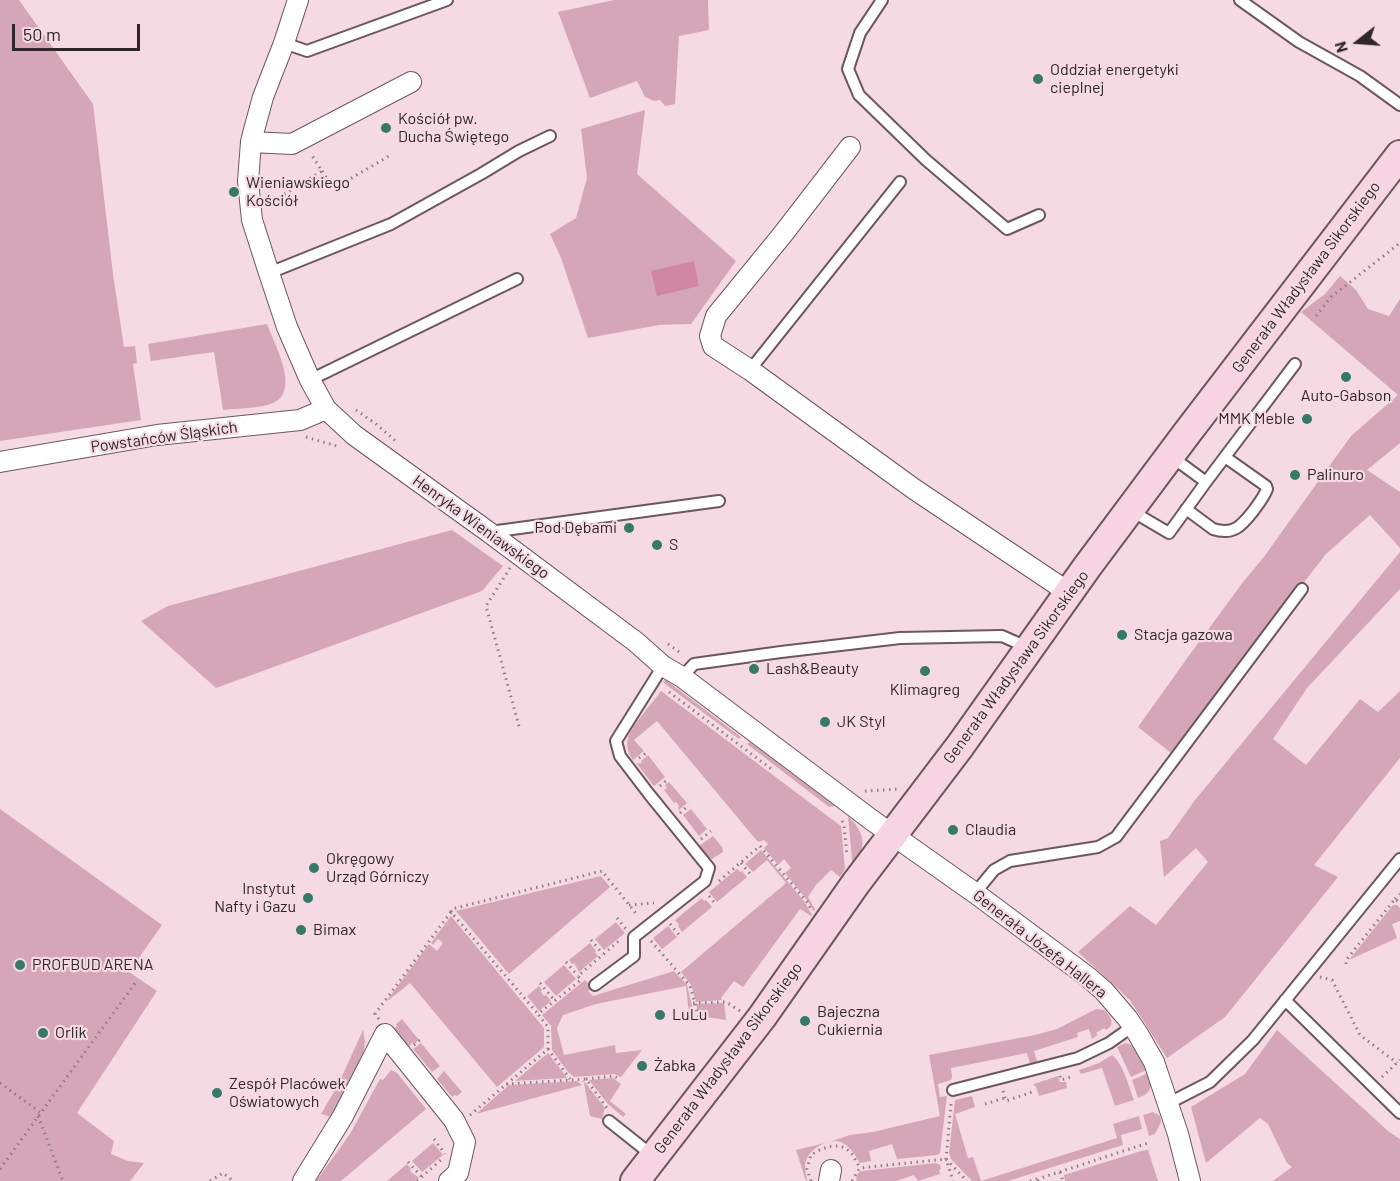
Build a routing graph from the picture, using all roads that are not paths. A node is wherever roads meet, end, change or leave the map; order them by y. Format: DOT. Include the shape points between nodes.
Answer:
graph roads {
  1 [pos="298,0"];
  2 [pos="447,0"];
  3 [pos="882,0"];
  4 [pos="1240,0"];
  5 [pos="284,43"];
  6 [pos="411,82"];
  7 [pos="1400,105"];
  8 [pos="550,136"];
  9 [pos="251,142"];
  10 [pos="850,147"];
  11 [pos="1400,155"];
  12 [pos="900,182"];
  13 [pos="1039,215"];
  14 [pos="268,273"];
  15 [pos="517,279"];
  16 [pos="1295,364"];
  17 [pos="750,370"];
  18 [pos="310,380"];
  19 [pos="326,409"];
  20 [pos="1170,455"];
  21 [pos="1225,457"];
  22 [pos="0,462"];
  23 [pos="1206,482"];
  24 [pos="719,501"];
  25 [pos="1186,509"];
  26 [pos="1130,510"];
  27 [pos="490,532"];
  28 [pos="1302,589"];
  29 [pos="1068,592"];
  30 [pos="1030,649"];
  31 [pos="660,671"];
  32 [pos="682,677"];
  33 [pos="894,835"];
  34 [pos="1400,860"];
  35 [pos="975,893"];
  36 [pos="595,986"];
  37 [pos="1285,1000"];
  38 [pos="1133,1026"];
  39 [pos="953,1090"];
  40 [pos="1169,1103"];
  41 [pos="1400,1113"];
  42 [pos="609,1121"];
  43 [pos="653,1157"];
  44 [pos="303,1181"];
  45 [pos="449,1181"];
  46 [pos="635,1181"];
  47 [pos="1190,1181"];
  1 -- 5 [label="street, Henryka Wieniawskiego"];
  2 -- 5 [label="lane" via="307,51"];
  3 -- 13 [label="lane" via="860,33 848,69 859,95 926,160 1007,229"];
  4 -- 7 [label="lane"];
  5 -- 9 [label="street, Henryka Wieniawskiego"];
  6 -- 9 [label="street" via="292,144"];
  8 -- 14 [label="lane" via="391,224"];
  9 -- 14 [label="street, Henryka Wieniawskiego" via="248,181 252,220"];
  10 -- 17 [label="street" via="717,316 710,336 713,346"];
  11 -- 20 [label="street, Generała Władysława Sikorskiego"];
  12 -- 17 [label="lane"];
  14 -- 18 [label="street, Henryka Wieniawskiego"];
  15 -- 18 [label="lane"];
  16 -- 21 [label="lane"];
  17 -- 29 [label="street" via="914,489"];
  18 -- 19 [label="street, Henryka Wieniawskiego"];
  19 -- 22 [label="street, Powstańców Śląskich" via="300,420 157,435"];
  19 -- 27 [label="street, Henryka Wieniawskiego" via="354,435"];
  20 -- 23 [label="lane"];
  20 -- 26 [label="street, Generała Władysława Sikorskiego"];
  21 -- 23 [label="lane"];
  21 -- 25 [label="lane" via="1266,486 1259,503 1239,527 1222,530 1213,529"];
  23 -- 25 [label="lane"];
  24 -- 27 [label="lane"];
  25 -- 26 [label="lane" via="1169,533"];
  26 -- 29 [label="street, Generała Władysława Sikorskiego"];
  27 -- 31 [label="street, Henryka Wieniawskiego" via="636,642"];
  28 -- 35 [label="lane" via="1116,837 1098,847 1010,861 994,870"];
  29 -- 30 [label="street, Generała Władysława Sikorskiego"];
  30 -- 32 [label="lane" via="1002,636 900,638 694,664"];
  30 -- 33 [label="street, Generała Władysława Sikorskiego"];
  31 -- 32 [label="street, Henryka Wieniawskiego"];
  31 -- 36 [label="lane" via="616,741 620,756 709,868 705,881 634,937 634,956"];
  32 -- 33 [label="street, Henryka Wieniawskiego"];
  33 -- 35 [label="street, Generała Józefa Hallera"];
  33 -- 43 [label="street, Generała Władysława Sikorskiego" via="759,1021"];
  34 -- 37 [label="lane"];
  35 -- 38 [label="street, Generała Józefa Hallera" via="1088,977"];
  37 -- 40 [label="lane" via="1253,1040 1210,1082"];
  37 -- 41 [label="lane"];
  38 -- 39 [label="lane" via="1078,1058"];
  38 -- 40 [label="street, Generała Józefa Hallera" via="1154,1062"];
  40 -- 47 [label="street, Generała Józefa Hallera"];
  42 -- 43 [label="lane"];
  43 -- 46 [label="street, Generała Władysława Sikorskiego"];
  44 -- 45 [label="street" via="343,1116 383,1027 454,1120 465,1142 458,1173"];
}
